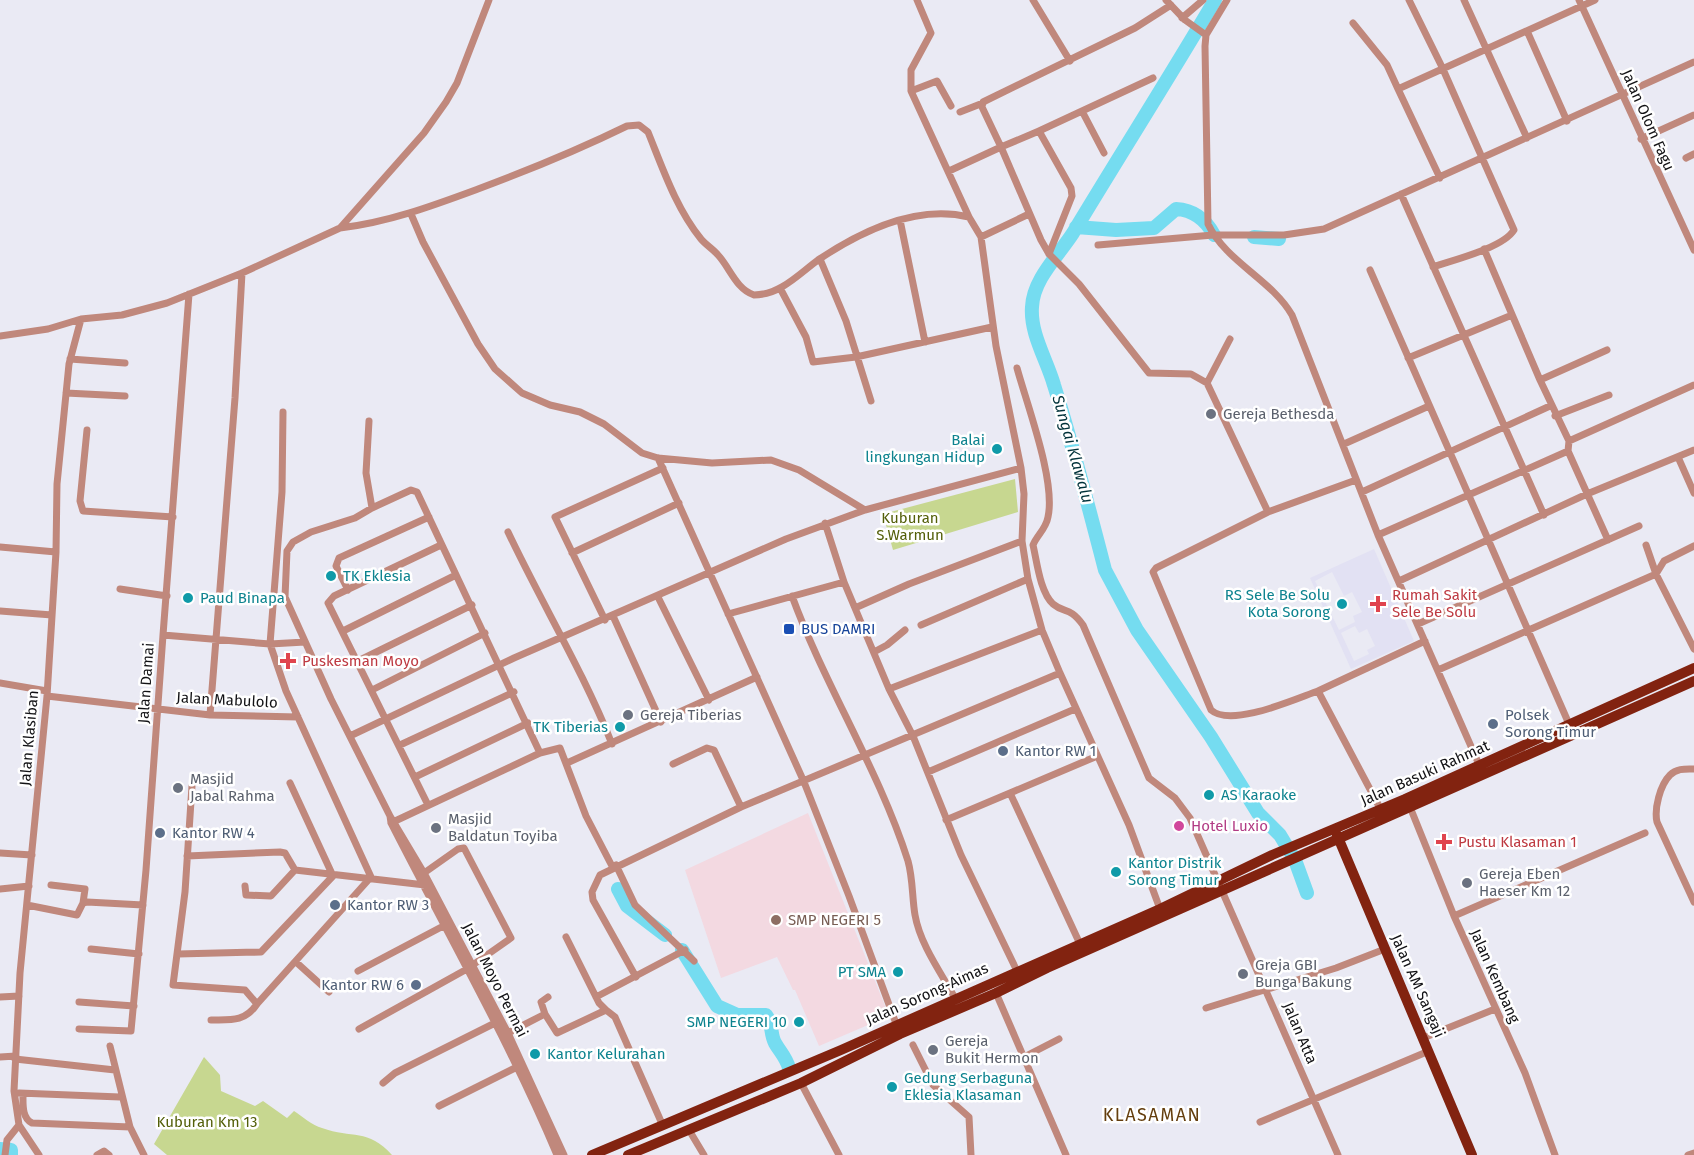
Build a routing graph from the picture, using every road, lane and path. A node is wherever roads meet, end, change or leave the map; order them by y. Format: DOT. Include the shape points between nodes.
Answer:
graph roads {
  1 [pos="489,0"];
  2 [pos="917,0"];
  3 [pos="1033,0"];
  4 [pos="1203,0"];
  5 [pos="1227,0"];
  6 [pos="1408,0"];
  7 [pos="1464,0"];
  8 [pos="1595,0"];
  9 [pos="1169,3"];
  10 [pos="1580,3"];
  11 [pos="1182,18"];
  12 [pos="1353,23"];
  13 [pos="1527,31"];
  14 [pos="1206,35"];
  15 [pos="1486,47"];
  16 [pos="1070,61"];
  17 [pos="1694,62"];
  18 [pos="1442,67"];
  19 [pos="1153,78"];
  20 [pos="1398,89"];
  21 [pos="911,91"];
  22 [pos="1621,96"];
  23 [pos="983,103"];
  24 [pos="951,106"];
  25 [pos="960,111"];
  26 [pos="1082,111"];
  27 [pos="1694,115"];
  28 [pos="1567,121"];
  29 [pos="1039,131"];
  30 [pos="1527,138"];
  31 [pos="1641,140"];
  32 [pos="1000,147"];
  33 [pos="1104,153"];
  34 [pos="1694,154"];
  35 [pos="1484,158"];
  36 [pos="1686,158"];
  37 [pos="948,171"];
  38 [pos="1440,178"];
  39 [pos="1401,194"];
  40 [pos="411,214"];
  41 [pos="1029,214"];
  42 [pos="969,217"];
  43 [pos="900,220"];
  44 [pos="340,228"];
  45 [pos="1213,235"];
  46 [pos="981,237"];
  47 [pos="1098,245"];
  48 [pos="1484,249"];
  49 [pos="1694,250"];
  50 [pos="1052,257"];
  51 [pos="820,259"];
  52 [pos="1432,267"];
  53 [pos="1370,270"];
  54 [pos="242,273"];
  55 [pos="780,288"];
  56 [pos="189,294"];
  57 [pos="1512,315"];
  58 [pos="81,320"];
  59 [pos="993,327"];
  60 [pos="0,336"];
  61 [pos="1465,336"];
  62 [pos="1230,339"];
  63 [pos="925,342"];
  64 [pos="1607,350"];
  65 [pos="856,357"];
  66 [pos="1408,358"];
  67 [pos="70,359"];
  68 [pos="125,363"];
  69 [pos="1017,368"];
  70 [pos="1540,380"];
  71 [pos="1207,383"];
  72 [pos="1694,386"];
  73 [pos="66,393"];
  74 [pos="1609,395"];
  75 [pos="125,396"];
  76 [pos="871,401"];
  77 [pos="1550,405"];
  78 [pos="1429,406"];
  79 [pos="283,412"];
  80 [pos="1555,416"];
  81 [pos="369,421"];
  82 [pos="1505,426"];
  83 [pos="87,430"];
  84 [pos="1569,441"];
  85 [pos="1344,444"];
  86 [pos="1450,450"];
  87 [pos="1694,450"];
  88 [pos="1568,452"];
  89 [pos="1678,457"];
  90 [pos="658,458"];
  91 [pos="663,468"];
  92 [pos="1021,468"];
  93 [pos="1525,471"];
  94 [pos="1356,480"];
  95 [pos="1362,492"];
  96 [pos="1694,493"];
  97 [pos="1470,494"];
  98 [pos="1587,494"];
  99 [pos="679,503"];
  100 [pos="372,508"];
  101 [pos="866,510"];
  102 [pos="1268,512"];
  103 [pos="1544,515"];
  104 [pos="429,517"];
  105 [pos="173,521"];
  106 [pos="825,523"];
  107 [pos="1639,526"];
  108 [pos="508,532"];
  109 [pos="1378,534"];
  110 [pos="1489,539"];
  111 [pos="1608,540"];
  112 [pos="1022,542"];
  113 [pos="1646,544"];
  114 [pos="284,545"];
  115 [pos="441,545"];
  116 [pos="1694,546"];
  117 [pos="0,547"];
  118 [pos="56,552"];
  119 [pos="572,553"];
  120 [pos="710,573"];
  121 [pos="1656,574"];
  122 [pos="456,575"];
  123 [pos="1028,579"];
  124 [pos="1399,581"];
  125 [pos="844,582"];
  126 [pos="1508,585"];
  127 [pos="120,590"];
  128 [pos="348,590"];
  129 [pos="166,596"];
  130 [pos="792,596"];
  131 [pos="658,597"];
  132 [pos="472,605"];
  133 [pos="855,608"];
  134 [pos="0,611"];
  135 [pos="728,614"];
  136 [pos="52,615"];
  137 [pos="609,618"];
  138 [pos="1418,624"];
  139 [pos="921,625"];
  140 [pos="905,630"];
  141 [pos="1042,630"];
  142 [pos="343,631"];
  143 [pos="1528,631"];
  144 [pos="485,633"];
  145 [pos="163,635"];
  146 [pos="216,639"];
  147 [pos="561,639"];
  148 [pos="1425,641"];
  149 [pos="305,642"];
  150 [pos="270,644"];
  151 [pos="1694,649"];
  152 [pos="874,652"];
  153 [pos="358,661"];
  154 [pos="501,664"];
  155 [pos="1694,668"];
  156 [pos="1438,670"];
  157 [pos="1059,674"];
  158 [pos="757,677"];
  159 [pos="1694,681"];
  160 [pos="0,683"];
  161 [pos="889,689"];
  162 [pos="372,690"];
  163 [pos="1318,691"];
  164 [pos="514,692"];
  165 [pos="47,693"];
  166 [pos="709,700"];
  167 [pos="1075,709"];
  168 [pos="158,710"];
  169 [pos="210,715"];
  170 [pos="298,717"];
  171 [pos="386,717"];
  172 [pos="661,722"];
  173 [pos="528,723"];
  174 [pos="1569,724"];
  175 [pos="350,736"];
  176 [pos="913,736"];
  177 [pos="612,744"];
  178 [pos="400,745"];
  179 [pos="540,753"];
  180 [pos="864,757"];
  181 [pos="1095,757"];
  182 [pos="567,763"];
  183 [pos="673,764"];
  184 [pos="1694,769"];
  185 [pos="1481,770"];
  186 [pos="928,772"];
  187 [pos="415,777"];
  188 [pos="804,782"];
  189 [pos="290,783"];
  190 [pos="192,786"];
  191 [pos="1010,793"];
  192 [pos="428,805"];
  193 [pos="741,807"];
  194 [pos="1410,807"];
  195 [pos="1381,810"];
  196 [pos="392,820"];
  197 [pos="946,820"];
  198 [pos="1645,833"];
  199 [pos="1337,834"];
  200 [pos="1300,849"];
  201 [pos="0,853"];
  202 [pos="32,855"];
  203 [pos="187,856"];
  204 [pos="614,867"];
  205 [pos="295,870"];
  206 [pos="333,873"];
  207 [pos="424,873"];
  208 [pos="371,877"];
  209 [pos="422,884"];
  210 [pos="1221,884"];
  211 [pos="51,885"];
  212 [pos="29,886"];
  213 [pos="245,886"];
  214 [pos="430,886"];
  215 [pos="0,889"];
  216 [pos="1694,902"];
  217 [pos="83,903"];
  218 [pos="27,905"];
  219 [pos="143,905"];
  220 [pos="1161,909"];
  221 [pos="1454,916"];
  222 [pos="447,924"];
  223 [pos="566,938"];
  224 [pos="1080,944"];
  225 [pos="91,949"];
  226 [pos="1385,949"];
  227 [pos="682,952"];
  228 [pos="139,954"];
  229 [pos="178,954"];
  230 [pos="694,961"];
  231 [pos="296,962"];
  232 [pos="470,968"];
  233 [pos="358,970"];
  234 [pos="1017,971"];
  235 [pos="636,977"];
  236 [pos="1266,988"];
  237 [pos="328,992"];
  238 [pos="996,993"];
  239 [pos="19,996"];
  240 [pos="0,997"];
  241 [pos="548,997"];
  242 [pos="596,997"];
  243 [pos="955,998"];
  244 [pos="79,1002"];
  245 [pos="256,1004"];
  246 [pos="134,1006"];
  247 [pos="1206,1008"];
  248 [pos="1495,1009"];
  249 [pos="606,1010"];
  250 [pos="545,1014"];
  251 [pos="211,1020"];
  252 [pos="498,1022"];
  253 [pos="79,1029"];
  254 [pos="359,1029"];
  255 [pos="898,1029"];
  256 [pos="505,1035"];
  257 [pos="1423,1038"];
  258 [pos="1059,1039"];
  259 [pos="913,1045"];
  260 [pos="110,1046"];
  261 [pos="1430,1051"];
  262 [pos="1024,1056"];
  263 [pos="0,1057"];
  264 [pos="16,1058"];
  265 [pos="517,1067"];
  266 [pos="115,1070"];
  267 [pos="383,1083"];
  268 [pos="801,1083"];
  269 [pos="14,1091"];
  270 [pos="23,1095"];
  271 [pos="120,1097"];
  272 [pos="1314,1099"];
  273 [pos="439,1106"];
  274 [pos="1260,1122"];
  275 [pos="19,1125"];
  276 [pos="663,1126"];
  277 [pos="130,1127"];
  278 [pos="689,1130"];
  279 [pos="5,1147"];
  280 [pos="1694,1152"];
  281 [pos="39,1155"];
  282 [pos="97,1155"];
  283 [pos="109,1155"];
  284 [pos="144,1155"];
  285 [pos="557,1155"];
  286 [pos="564,1155"];
  287 [pos="592,1155"];
  288 [pos="628,1155"];
  289 [pos="704,1155"];
  290 [pos="839,1155"];
  291 [pos="971,1155"];
  292 [pos="1066,1155"];
  293 [pos="1338,1155"];
  294 [pos="1472,1155"];
  295 [pos="1556,1155"];
  296 [pos="1688,1155"];
  1 -- 44 [label="street" via="447,102 424,134"];
  2 -- 21 [label="street" via="931,33 910,70"];
  3 -- 16 [label="street"];
  4 -- 11 [label="street"];
  5 -- 14 [label="street"];
  6 -- 18 [label="street"];
  7 -- 15 [label="street"];
  8 -- 10 [label="street"];
  9 -- 11 [label="street"];
  9 -- 16 [label="street" via="1135,27"];
  10 -- 13 [label="street"];
  10 -- 22 [label="street, Jalan Olom Fagu"];
  11 -- 14 [label="street"];
  12 -- 20 [label="street" via="1387,65"];
  13 -- 15 [label="street"];
  13 -- 28 [label="street"];
  14 -- 45 [label="street" via="1208,224"];
  15 -- 18 [label="street"];
  15 -- 30 [label="street"];
  16 -- 23 [label="street"];
  17 -- 22 [label="street"];
  18 -- 20 [label="street"];
  18 -- 35 [label="street"];
  19 -- 26 [label="street"];
  20 -- 38 [label="street"];
  21 -- 24 [label="street" via="938,81"];
  21 -- 37 [label="street"];
  22 -- 28 [label="street"];
  22 -- 31 [label="street, Jalan Olom Fagu"];
  23 -- 25 [label="street"];
  23 -- 32 [label="street"];
  26 -- 29 [label="street"];
  26 -- 33 [label="street"];
  27 -- 31 [label="street"];
  28 -- 30 [label="street"];
  29 -- 32 [label="street"];
  29 -- 50 [label="street" via="1072,196"];
  30 -- 35 [label="street"];
  31 -- 49 [label="street, Jalan Olom Fagu"];
  32 -- 37 [label="street"];
  32 -- 41 [label="street"];
  34 -- 36 [label="street"];
  35 -- 38 [label="street"];
  35 -- 48 [label="street" via="1514,230"];
  37 -- 42 [label="street"];
  38 -- 39 [label="street"];
  39 -- 45 [label="street" via="1324,229 1284,235"];
  39 -- 52 [label="street"];
  40 -- 44 [label="street"];
  40 -- 55 [label="street" via="561,158 627,126 639,125 648,132 684,215 740,286 754,295"];
  40 -- 90 [label="street" via="478,344 509,384 550,405 580,412 604,424 642,453"];
  41 -- 46 [label="street"];
  41 -- 50 [label="street"];
  42 -- 43 [label="street" via="944,214"];
  42 -- 46 [label="street"];
  43 -- 51 [label="street" via="871,230"];
  43 -- 63 [label="street"];
  44 -- 54 [label="street"];
  45 -- 47 [label="street"];
  45 -- 85 [label="street" via="1286,304"];
  46 -- 59 [label="street"];
  48 -- 52 [label="street"];
  48 -- 57 [label="street"];
  50 -- 71 [label="street" via="1079,284 1149,374 1191,374"];
  51 -- 55 [label="street"];
  51 -- 65 [label="street" via="846,321"];
  52 -- 61 [label="street"];
  53 -- 66 [label="street"];
  54 -- 56 [label="street"];
  54 -- 146 [label="street"];
  55 -- 65 [label="street" via="806,337 811,360"];
  56 -- 58 [label="street" via="122,315"];
  56 -- 105 [label="street"];
  57 -- 61 [label="street"];
  57 -- 70 [label="street"];
  58 -- 60 [label="street"];
  58 -- 67 [label="street, Jalan Klasiban"];
  59 -- 63 [label="street"];
  59 -- 92 [label="street"];
  61 -- 66 [label="street"];
  61 -- 82 [label="street"];
  62 -- 71 [label="street"];
  63 -- 65 [label="street"];
  64 -- 70 [label="street"];
  65 -- 76 [label="street"];
  66 -- 78 [label="street"];
  67 -- 68 [label="street"];
  67 -- 73 [label="street, Jalan Klasiban"];
  69 -- 210 [label="street, Jalan Atta" via="1048,485 1049,514 1033,545 1047,595 1054,605 1070,610 1083,625 1149,778 1183,806"];
  70 -- 77 [label="street"];
  71 -- 102 [label="street"];
  72 -- 84 [label="street"];
  73 -- 75 [label="street"];
  73 -- 118 [label="street, Jalan Klasiban" via="55,512"];
  74 -- 80 [label="street"];
  77 -- 80 [label="street"];
  77 -- 82 [label="street"];
  78 -- 85 [label="street"];
  78 -- 86 [label="street"];
  79 -- 114 [label="street"];
  80 -- 84 [label="street"];
  81 -- 100 [label="street" via="366,473"];
  82 -- 86 [label="street"];
  82 -- 93 [label="street"];
  83 -- 105 [label="street" via="83,511"];
  84 -- 88 [label="street"];
  85 -- 94 [label="street"];
  86 -- 95 [label="street"];
  86 -- 97 [label="street"];
  87 -- 89 [label="street"];
  88 -- 93 [label="street"];
  88 -- 98 [label="street"];
  89 -- 96 [label="street"];
  89 -- 98 [label="street"];
  90 -- 91 [label="street"];
  90 -- 101 [label="street" via="712,463 771,460 799,470"];
  91 -- 99 [label="street"];
  91 -- 119 [label="street" via="555,518"];
  92 -- 101 [label="street"];
  92 -- 112 [label="street"];
  93 -- 97 [label="street"];
  93 -- 103 [label="street"];
  94 -- 95 [label="street"];
  94 -- 102 [label="street"];
  95 -- 109 [label="street"];
  97 -- 109 [label="street"];
  97 -- 110 [label="street"];
  98 -- 103 [label="street"];
  98 -- 111 [label="street"];
  99 -- 119 [label="street"];
  99 -- 120 [label="street"];
  100 -- 104 [label="street" via="414,490"];
  100 -- 114 [label="street"];
  101 -- 106 [label="street"];
  102 -- 163 [label="street" via="1156,568 1154,574 1216,714 1236,716"];
  103 -- 110 [label="street"];
  104 -- 115 [label="street"];
  104 -- 128 [label="street" via="339,558 336,566"];
  105 -- 129 [label="street"];
  106 -- 120 [label="street"];
  106 -- 125 [label="street"];
  107 -- 111 [label="street"];
  108 -- 147 [label="street"];
  109 -- 124 [label="street"];
  110 -- 124 [label="street"];
  110 -- 126 [label="street"];
  111 -- 126 [label="street"];
  112 -- 123 [label="street"];
  112 -- 133 [label="street"];
  113 -- 121 [label="street"];
  114 -- 149 [label="street" via="285,597"];
  114 -- 150 [label="street"];
  115 -- 122 [label="street"];
  115 -- 128 [label="street"];
  116 -- 121 [label="street" via="1664,561"];
  117 -- 118 [label="street"];
  118 -- 136 [label="street, Jalan Klasiban"];
  119 -- 137 [label="street"];
  120 -- 131 [label="street"];
  120 -- 135 [label="street"];
  121 -- 143 [label="street"];
  121 -- 151 [label="street"];
  122 -- 132 [label="street"];
  122 -- 142 [label="street"];
  123 -- 139 [label="street"];
  123 -- 141 [label="street"];
  124 -- 138 [label="street"];
  125 -- 130 [label="street"];
  125 -- 133 [label="street"];
  126 -- 138 [label="street"];
  126 -- 143 [label="street"];
  127 -- 129 [label="street"];
  128 -- 142 [label="street" via="328,603"];
  129 -- 145 [label="street"];
  130 -- 135 [label="street"];
  130 -- 180 [label="street"];
  131 -- 137 [label="street"];
  131 -- 166 [label="street"];
  132 -- 144 [label="street"];
  132 -- 153 [label="street"];
  133 -- 152 [label="street"];
  134 -- 136 [label="street"];
  135 -- 158 [label="street"];
  136 -- 165 [label="street, Jalan Klasiban"];
  137 -- 147 [label="street"];
  137 -- 172 [label="street"];
  138 -- 148 [label="street"];
  140 -- 152 [label="street"];
  141 -- 157 [label="street"];
  141 -- 161 [label="street"];
  142 -- 153 [label="street"];
  143 -- 156 [label="street"];
  143 -- 174 [label="street"];
  144 -- 154 [label="street"];
  144 -- 162 [label="street"];
  145 -- 146 [label="street, Jalan Damai"];
  145 -- 168 [label="street, Jalan Damai"];
  146 -- 150 [label="street, Jalan Damai"];
  146 -- 169 [label="street"];
  147 -- 154 [label="street"];
  147 -- 177 [label="street" via="591,691"];
  148 -- 156 [label="street"];
  148 -- 163 [label="street"];
  149 -- 150 [label="street, Jalan Damai"];
  149 -- 175 [label="street"];
  150 -- 170 [label="street"];
  152 -- 161 [label="street"];
  153 -- 162 [label="street"];
  154 -- 164 [label="street"];
  154 -- 171 [label="street"];
  155 -- 174 [label="highway, Jalan Basuki Rahmat"];
  156 -- 185 [label="street"];
  157 -- 167 [label="street"];
  157 -- 176 [label="street"];
  158 -- 166 [label="street"];
  158 -- 188 [label="street"];
  159 -- 185 [label="highway, Jalan Basuki Rahmat"];
  160 -- 165 [label="street, Jalan Mabulolo"];
  161 -- 176 [label="street"];
  162 -- 171 [label="street"];
  163 -- 195 [label="street"];
  164 -- 173 [label="street"];
  164 -- 178 [label="street"];
  165 -- 168 [label="street, Jalan Mabulolo"];
  165 -- 202 [label="street, Jalan Klasiban"];
  166 -- 172 [label="street"];
  167 -- 181 [label="street"];
  167 -- 186 [label="street"];
  168 -- 169 [label="street, Jalan Mabulolo"];
  168 -- 219 [label="street, Jalan Damai"];
  169 -- 170 [label="street, Jalan Mabulolo"];
  170 -- 208 [label="street"];
  171 -- 175 [label="street"];
  171 -- 178 [label="street"];
  172 -- 177 [label="street"];
  173 -- 179 [label="street"];
  173 -- 187 [label="street"];
  174 -- 185 [label="highway, Jalan Basuki Rahmat"];
  175 -- 196 [label="street"];
  176 -- 180 [label="street"];
  176 -- 186 [label="street"];
  177 -- 182 [label="street"];
  178 -- 187 [label="street"];
  179 -- 182 [label="street" via="560,748"];
  179 -- 192 [label="street"];
  180 -- 188 [label="street"];
  180 -- 243 [label="street" via="908,861 919,926"];
  181 -- 191 [label="street"];
  181 -- 220 [label="street" via="1129,825"];
  182 -- 204 [label="street" via="586,816"];
  183 -- 193 [label="street" via="707,748 714,750"];
  184 -- 216 [label="street" via="1670,774 1656,812"];
  185 -- 194 [label="highway, Jalan Basuki Rahmat"];
  185 -- 195 [label="highway, Jalan Basuki Rahmat"];
  186 -- 197 [label="street"];
  187 -- 192 [label="street"];
  188 -- 193 [label="street"];
  188 -- 255 [label="street"];
  189 -- 206 [label="street"];
  190 -- 203 [label="street"];
  191 -- 197 [label="street"];
  191 -- 224 [label="street"];
  192 -- 196 [label="street"];
  193 -- 204 [label="street"];
  194 -- 199 [label="highway, Jalan Basuki Rahmat"];
  194 -- 221 [label="street, Jalan Kembang"];
  195 -- 199 [label="highway, Jalan Basuki Rahmat"];
  196 -- 207 [label="street, Jalan Moyo Permai"];
  196 -- 209 [label="street, Jalan Moyo Permai"];
  197 -- 234 [label="street"];
  198 -- 221 [label="street"];
  199 -- 200 [label="highway, Jalan Basuki Rahmat"];
  199 -- 226 [label="highway, Jalan AM Sangaji"];
  200 -- 210 [label="highway, Jalan Sorong-Aimas" via="1277,865"];
  200 -- 210 [label="highway, Jalan Sorong-Aimas" via="1272,855"];
  201 -- 202 [label="street"];
  202 -- 212 [label="street, Jalan Klasiban"];
  203 -- 205 [label="street" via="280,852 285,853"];
  203 -- 229 [label="street"];
  204 -- 227 [label="street" via="635,905"];
  204 -- 235 [label="street" via="600,875 592,900"];
  205 -- 206 [label="street"];
  205 -- 213 [label="street" via="271,896 246,895"];
  206 -- 208 [label="street"];
  206 -- 229 [label="street" via="261,952"];
  207 -- 214 [label="street, Jalan Moyo Permai"];
  207 -- 232 [label="street" via="458,849 466,850 511,938"];
  208 -- 209 [label="street"];
  208 -- 231 [label="street"];
  209 -- 214 [label="street"];
  209 -- 222 [label="street, Jalan Moyo Permai"];
  210 -- 220 [label="highway, Jalan Sorong-Aimas"];
  210 -- 236 [label="street, Jalan Atta"];
  210 -- 238 [label="highway, Jalan Sorong-Aimas"];
  211 -- 217 [label="street" via="85,890"];
  212 -- 215 [label="street"];
  212 -- 218 [label="street, Jalan Klasiban"];
  214 -- 222 [label="street, Jalan Moyo Permai"];
  217 -- 218 [label="street" via="77,915"];
  217 -- 219 [label="street"];
  218 -- 239 [label="street, Jalan Klasiban"];
  219 -- 228 [label="street, Jalan Damai"];
  220 -- 224 [label="highway, Jalan Sorong-Aimas"];
  221 -- 248 [label="street, Jalan Kembang"];
  222 -- 232 [label="street, Jalan Moyo Permai"];
  222 -- 233 [label="street"];
  223 -- 242 [label="street"];
  224 -- 234 [label="highway, Jalan Sorong-Aimas"];
  225 -- 228 [label="street"];
  226 -- 236 [label="street"];
  226 -- 257 [label="highway, Jalan AM Sangaji"];
  227 -- 230 [label="street"];
  227 -- 235 [label="street"];
  228 -- 246 [label="street, Jalan Damai"];
  229 -- 245 [label="street" via="175,986 245,990"];
  231 -- 237 [label="street"];
  231 -- 245 [label="street"];
  232 -- 252 [label="street, Jalan Moyo Permai"];
  232 -- 254 [label="street"];
  234 -- 243 [label="highway, Jalan Sorong-Aimas"];
  235 -- 242 [label="street"];
  236 -- 247 [label="street"];
  236 -- 272 [label="street, Jalan Atta"];
  238 -- 255 [label="highway, Jalan Sorong-Aimas"];
  238 -- 262 [label="street"];
  239 -- 240 [label="street"];
  239 -- 264 [label="street, Jalan Klasiban"];
  241 -- 250 [label="street" via="541,1002"];
  242 -- 249 [label="street"];
  243 -- 255 [label="highway, Jalan Sorong-Aimas"];
  244 -- 246 [label="street"];
  245 -- 251 [label="street" via="241,1020"];
  246 -- 253 [label="street, Jalan Damai" via="131,1031"];
  248 -- 257 [label="street"];
  248 -- 295 [label="street, Jalan Kembang" via="1525,1073"];
  249 -- 250 [label="street" via="560,1033 554,1031"];
  249 -- 276 [label="street" via="615,1017"];
  250 -- 256 [label="street"];
  252 -- 256 [label="street, Jalan Moyo Permai"];
  252 -- 267 [label="street" via="395,1073"];
  255 -- 268 [label="highway, Jalan Sorong-Aimas"];
  255 -- 276 [label="highway, Jalan Sorong-Aimas"];
  256 -- 265 [label="street, Jalan Moyo Permai"];
  256 -- 286 [label="street, Jalan Moyo Permai"];
  257 -- 261 [label="highway, Jalan AM Sangaji"];
  258 -- 262 [label="street"];
  259 -- 291 [label="street" via="933,1085 969,1117"];
  260 -- 266 [label="street"];
  261 -- 272 [label="street"];
  261 -- 294 [label="highway, Jalan AM Sangaji"];
  262 -- 292 [label="street"];
  263 -- 264 [label="street"];
  264 -- 266 [label="street"];
  264 -- 269 [label="street, Jalan Klasiban"];
  265 -- 273 [label="street"];
  265 -- 285 [label="street, Jalan Moyo Permai"];
  266 -- 271 [label="street"];
  268 -- 278 [label="highway, Jalan Sorong-Aimas"];
  268 -- 290 [label="street"];
  269 -- 270 [label="street"];
  269 -- 275 [label="street, Jalan Klasiban"];
  270 -- 271 [label="street"];
  270 -- 277 [label="street" via="24,1114 32,1123"];
  271 -- 277 [label="street"];
  272 -- 274 [label="street"];
  272 -- 293 [label="street, Jalan Atta"];
  275 -- 279 [label="street"];
  275 -- 281 [label="street, Jalan Klasiban"];
  276 -- 287 [label="highway, Jalan Sorong-Aimas"];
  277 -- 284 [label="street"];
  278 -- 288 [label="highway, Jalan Sorong-Aimas"];
  278 -- 289 [label="street"];
  280 -- 296 [label="street"];
  282 -- 283 [label="street" via="104,1151"];
}
